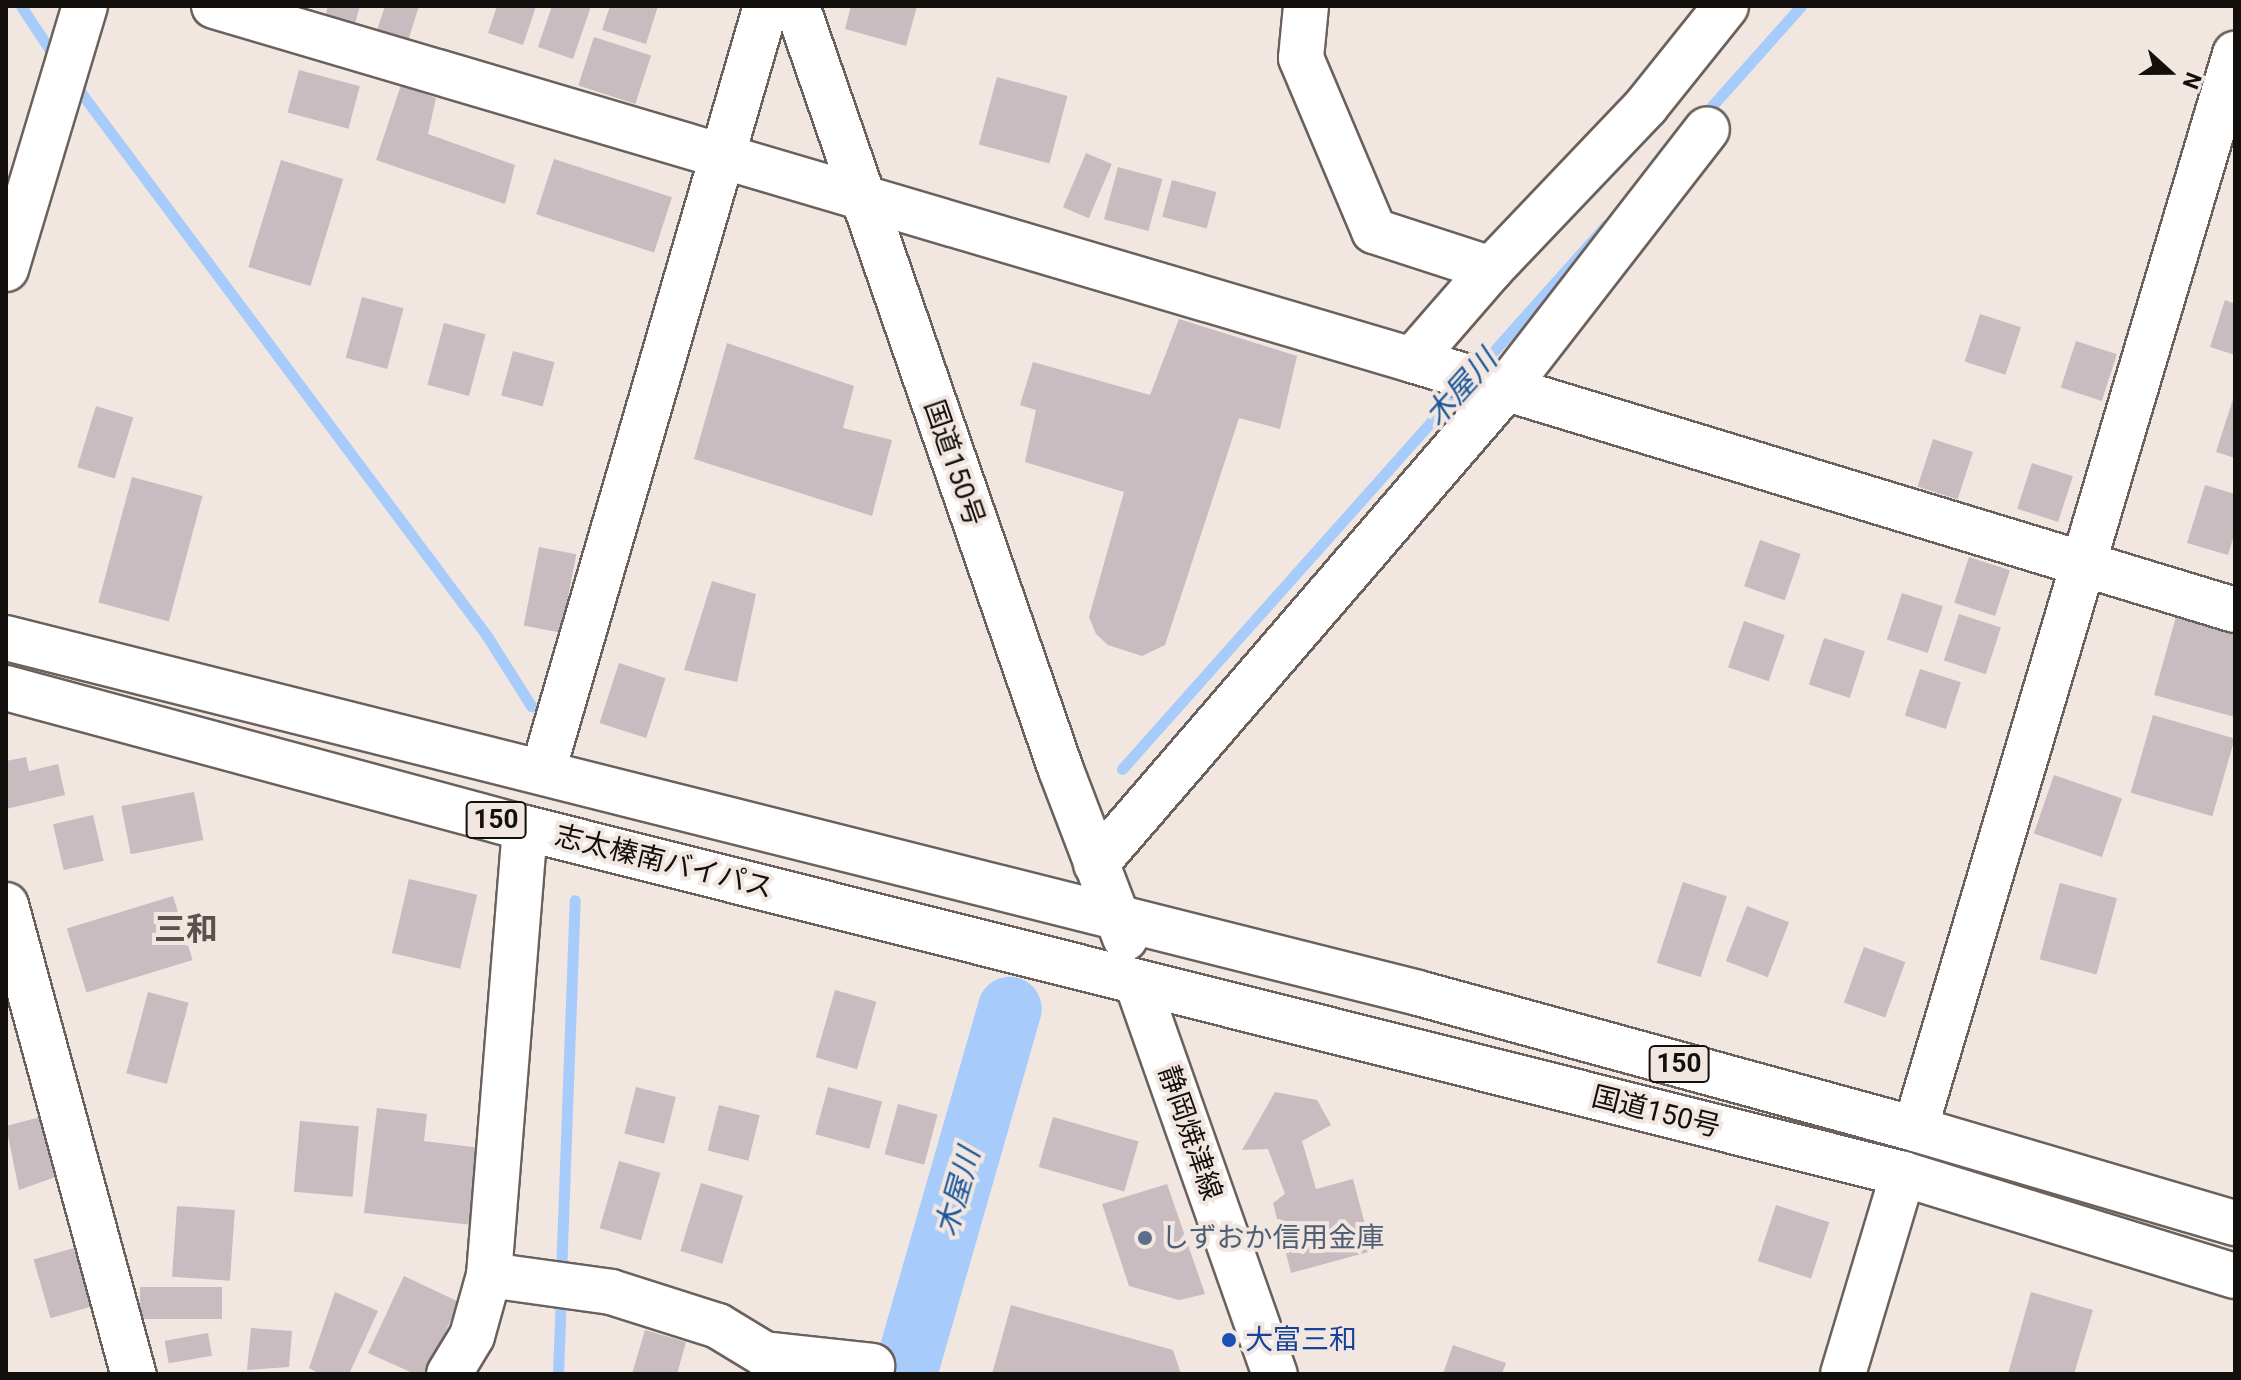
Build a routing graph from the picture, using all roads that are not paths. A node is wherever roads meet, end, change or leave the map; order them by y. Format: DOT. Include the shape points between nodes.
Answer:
graph roads {
  1 [pos="85,6"];
  2 [pos="214,6"];
  3 [pos="766,6"];
  4 [pos="797,6"];
  5 [pos="1306,6"];
  6 [pos="1726,6"];
  7 [pos="2235,54"];
  8 [pos="1707,129"];
  9 [pos="723,159"];
  10 [pos="861,197"];
  11 [pos="6,269"];
  12 [pos="1491,269"];
  13 [pos="1412,360"];
  14 [pos="1504,391"];
  15 [pos="2083,565"];
  16 [pos="2235,610"];
  17 [pos="6,638"];
  18 [pos="6,688"];
  19 [pos="543,771"];
  20 [pos="525,828"];
  21 [pos="1096,864"];
  22 [pos="6,905"];
  23 [pos="1119,918"];
  24 [pos="1137,983"];
  25 [pos="1915,1129"];
  26 [pos="1903,1174"];
  27 [pos="2235,1223"];
  28 [pos="489,1275"];
  29 [pos="2235,1276"];
  30 [pos="872,1366"];
  31 [pos="133,1374"];
  32 [pos="449,1374"];
  33 [pos="1275,1374"];
  34 [pos="1843,1374"];
  1 -- 11 [label="main road"];
  2 -- 9 [label="main road"];
  3 -- 9 [label="main road"];
  4 -- 10 [label="main road, 国道150号"];
  5 -- 12 [label="main road" via="1301,58 1374,231"];
  6 -- 12 [label="main road" via="1646,106"];
  7 -- 15 [label="main road"];
  8 -- 14 [label="main road"];
  9 -- 10 [label="main road"];
  9 -- 19 [label="main road"];
  10 -- 13 [label="main road"];
  10 -- 21 [label="main road, 国道150号"];
  12 -- 13 [label="main road"];
  13 -- 14 [label="main road"];
  14 -- 15 [label="main road"];
  14 -- 21 [label="main road"];
  15 -- 16 [label="main road"];
  15 -- 25 [label="main road"];
  17 -- 19 [label="main road, 志太榛南バイパス / 150"];
  18 -- 20 [label="main road, 志太榛南バイパス / 150"];
  19 -- 23 [label="main road, 志太榛南バイパス / 150"];
  20 -- 24 [label="main road, 志太榛南バイパス / 150"];
  20 -- 28 [label="main road"];
  21 -- 23 [label="main road, 国道150号"];
  22 -- 31 [label="main road"];
  23 -- 24 [label="main road, 国道150号"];
  23 -- 25 [label="main road, 国道150号 / 150" via="1418,993"];
  24 -- 26 [label="main road, 国道150号 / 150"];
  24 -- 33 [label="main road, 静岡焼津線"];
  25 -- 27 [label="main road, 国道150号 / 150"];
  26 -- 29 [label="main road, 国道150号 / 150"];
  26 -- 34 [label="main road"];
  28 -- 30 [label="main road" via="611,1292 718,1326 764,1354"];
  28 -- 32 [label="main road" via="472,1336"];
}
